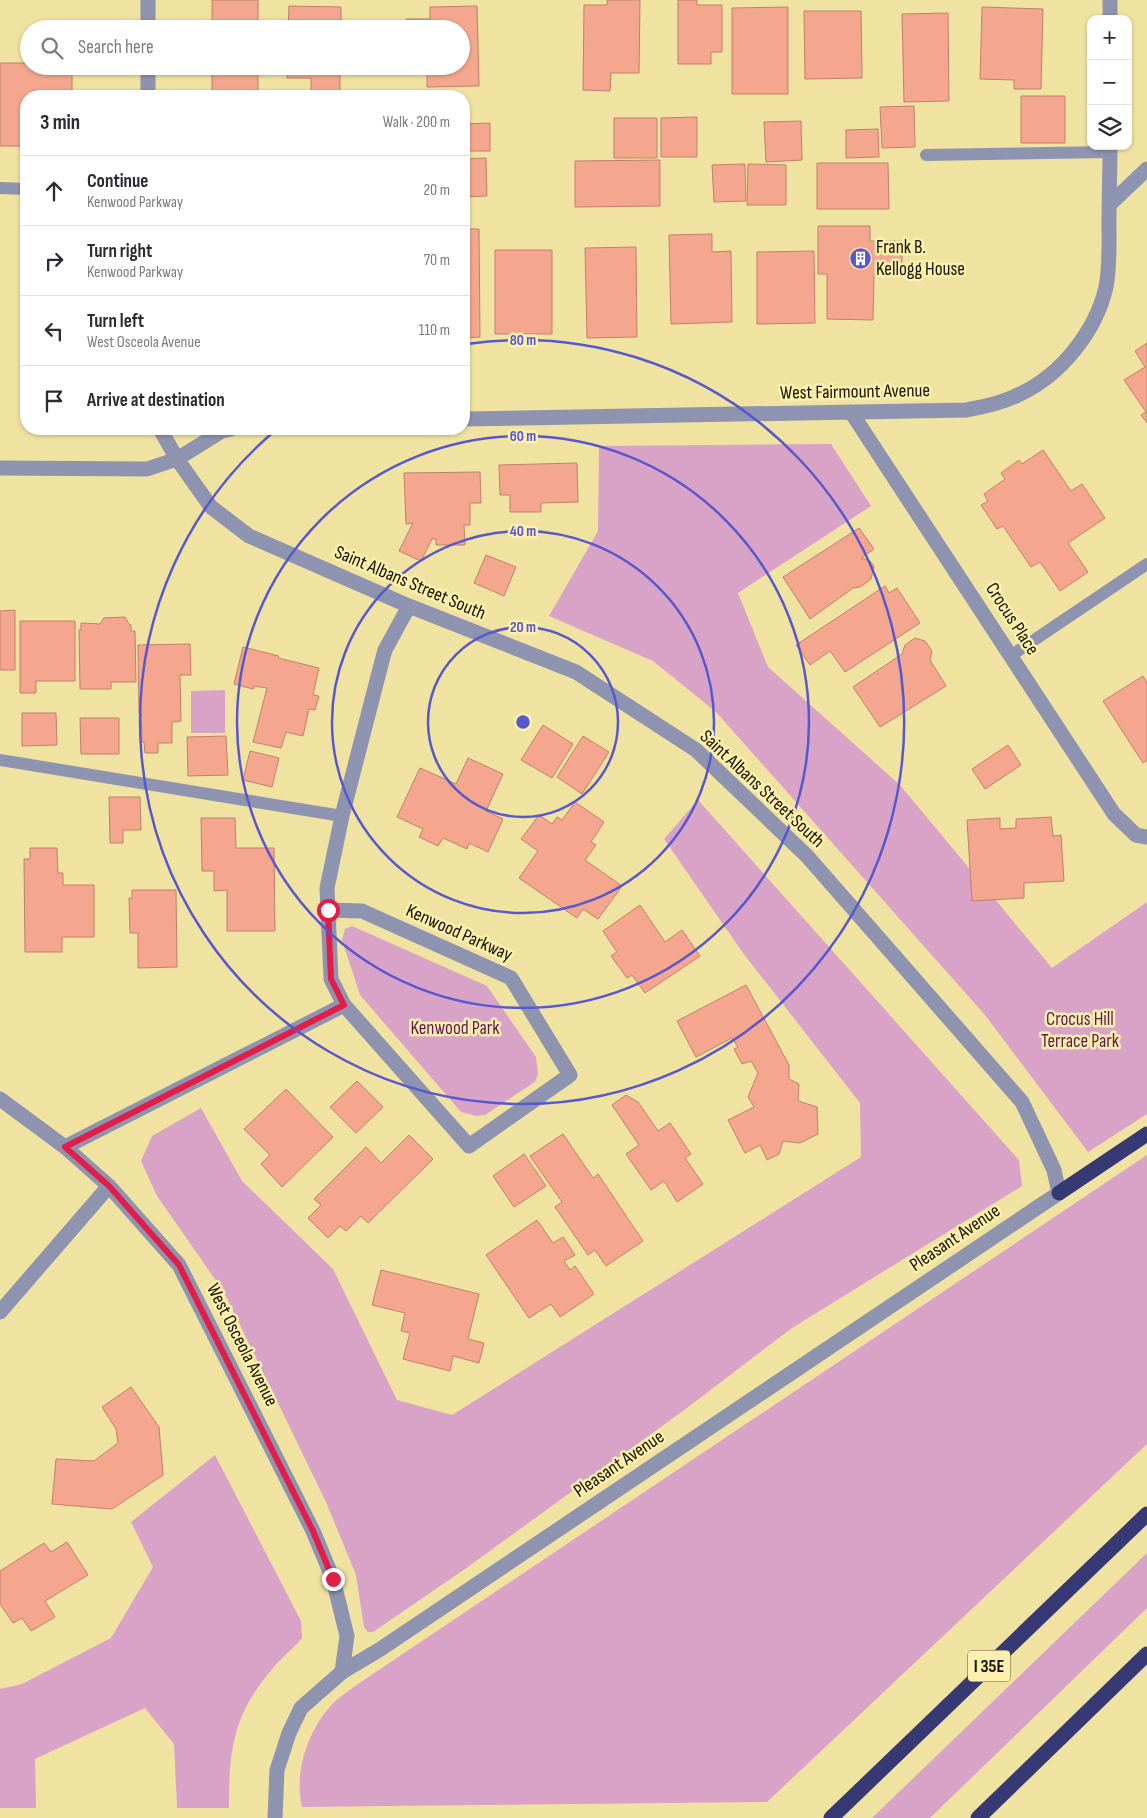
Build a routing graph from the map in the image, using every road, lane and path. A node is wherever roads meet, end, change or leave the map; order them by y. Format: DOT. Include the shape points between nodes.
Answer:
graph roads {
  1 [pos="148,0"];
  2 [pos="1110,0"];
  3 [pos="1110,15"];
  4 [pos="148,20"];
  5 [pos="148,75"];
  6 [pos="148,90"];
  7 [pos="1087,150"];
  8 [pos="1110,150"];
  9 [pos="926,154"];
  10 [pos="1147,169"];
  11 [pos="0,188"];
  12 [pos="20,189"];
  13 [pos="1109,205"];
  14 [pos="852,412"];
  15 [pos="470,419"];
  16 [pos="163,435"];
  17 [pos="216,435"];
  18 [pos="177,459"];
  19 [pos="0,468"];
  20 [pos="1147,564"];
  21 [pos="409,606"];
  22 [pos="1012,656"];
  23 [pos="0,760"];
  24 [pos="342,816"];
  25 [pos="1147,837"];
  26 [pos="328,910"];
  27 [pos="344,1005"];
  28 [pos="0,1099"];
  29 [pos="1147,1134"];
  30 [pos="65,1147"];
  31 [pos="109,1186"];
  32 [pos="1058,1192"];
  33 [pos="0,1312"];
  34 [pos="1147,1514"];
  35 [pos="1147,1654"];
  36 [pos="342,1672"];
  37 [pos="275,1818"];
  38 [pos="831,1818"];
  39 [pos="978,1818"];
  1 -- 4 [label="street"];
  2 -- 3 [label="street"];
  5 -- 6 [label="street"];
  7 -- 9 [label="lane"];
  8 -- 13 [label="street, West Fairmount Avenue"];
  10 -- 13 [label="street"];
  11 -- 12 [label="lane"];
  13 -- 14 [label="street, West Fairmount Avenue" via="1106,288 1094,321 1075,350 1051,375 1021,394 988,406 966,410"];
  14 -- 15 [label="street, West Fairmount Avenue"];
  14 -- 22 [label="street, Crocus Place"];
  16 -- 18 [label="street, Saint Albans Street South"];
  17 -- 18 [label="street"];
  18 -- 19 [label="street" via="147,469"];
  18 -- 21 [label="street, Saint Albans Street South" via="211,506 249,536"];
  20 -- 22 [label="lane"];
  21 -- 24 [label="street, Kenwood Parkway" via="385,650"];
  21 -- 32 [label="street, Saint Albans Street South" via="576,672 696,750 807,856 1022,1102 1054,1170"];
  22 -- 25 [label="street, Crocus Place" via="1114,814 1136,835"];
  23 -- 24 [label="lane"];
  24 -- 26 [label="street, Kenwood Parkway" via="327,888"];
  26 -- 27 [label="street, Kenwood Parkway" via="331,979"];
  26 -- 27 [label="street, Kenwood Parkway" via="362,911 511,978 570,1075 469,1146"];
  27 -- 30 [label="street"];
  28 -- 30 [label="street, West Osceola Avenue"];
  29 -- 32 [label="highway"];
  30 -- 31 [label="street, West Osceola Avenue"];
  31 -- 33 [label="street"];
  31 -- 36 [label="street, West Osceola Avenue" via="179,1265 313,1531 333,1579 346,1636"];
  32 -- 36 [label="street, Pleasant Avenue"];
  34 -- 38 [label="highway, I 35E"];
  35 -- 39 [label="highway"];
  36 -- 37 [label="street, Pleasant Avenue" via="301,1708 288,1733 277,1770"];
}
